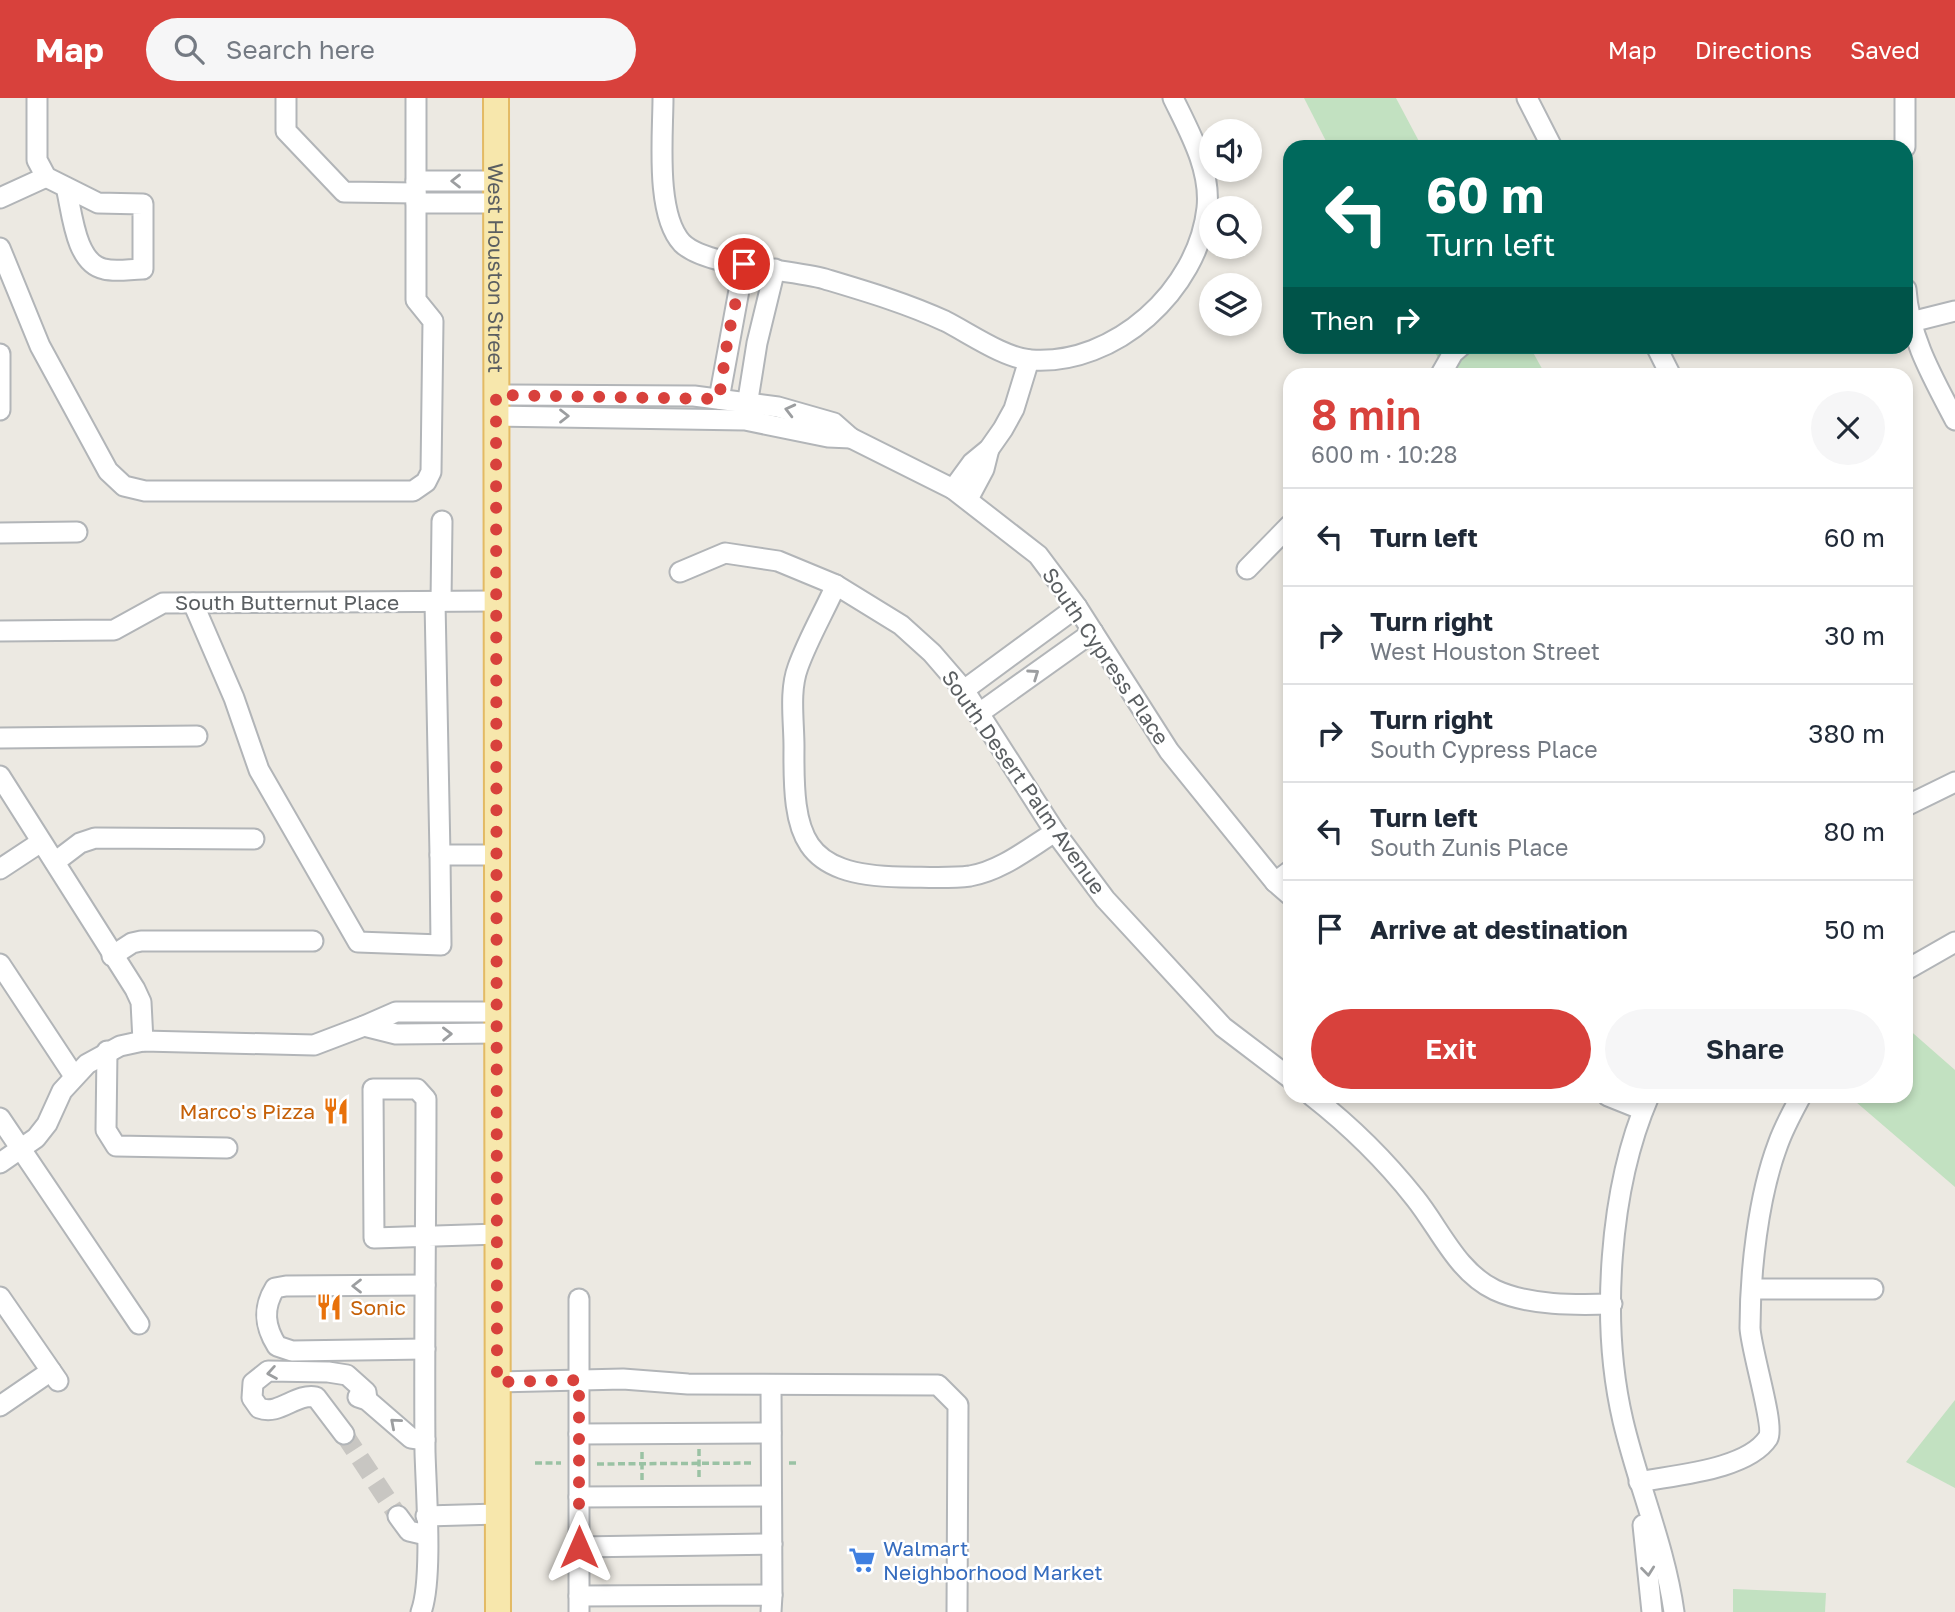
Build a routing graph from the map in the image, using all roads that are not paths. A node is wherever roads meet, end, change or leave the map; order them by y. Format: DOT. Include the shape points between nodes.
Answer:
graph roads {
  1 [pos="37,98"];
  2 [pos="286,98"];
  3 [pos="416,98"];
  4 [pos="496,98"];
  5 [pos="663,98"];
  6 [pos="1172,98"];
  7 [pos="1527,98"];
  8 [pos="1905,98"];
  9 [pos="1548,140"];
  10 [pos="1905,140"];
  11 [pos="46,177"];
  12 [pos="66,187"];
  13 [pos="416,192"];
  14 [pos="496,192"];
  15 [pos="0,198"];
  16 [pos="0,248"];
  17 [pos="744,264"];
  18 [pos="775,269"];
  19 [pos="1955,311"];
  20 [pos="1913,322"];
  21 [pos="1913,327"];
  22 [pos="0,354"];
  23 [pos="725,355"];
  24 [pos="754,360"];
  25 [pos="1028,360"];
  26 [pos="719,399"];
  27 [pos="496,405"];
  28 [pos="0,410"];
  29 [pos="746,410"];
  30 [pos="1955,420"];
  31 [pos="960,494"];
  32 [pos="442,521"];
  33 [pos="77,532"];
  34 [pos="1283,532"];
  35 [pos="0,533"];
  36 [pos="1247,569"];
  37 [pos="680,572"];
  38 [pos="836,585"];
  39 [pos="497,601"];
  40 [pos="438,602"];
  41 [pos="193,603"];
  42 [pos="1077,607"];
  43 [pos="0,631"];
  44 [pos="1093,632"];
  45 [pos="964,690"];
  46 [pos="978,714"];
  47 [pos="197,736"];
  48 [pos="0,738"];
  49 [pos="0,776"];
  50 [pos="1955,782"];
  51 [pos="1913,803"];
  52 [pos="1055,832"];
  53 [pos="254,839"];
  54 [pos="41,842"];
  55 [pos="440,855"];
  56 [pos="498,855"];
  57 [pos="55,862"];
  58 [pos="0,869"];
  59 [pos="1283,881"];
  60 [pos="313,941"];
  61 [pos="1955,942"];
  62 [pos="112,956"];
  63 [pos="0,964"];
  64 [pos="1913,966"];
  65 [pos="410,1012"];
  66 [pos="498,1023"];
  67 [pos="364,1026"];
  68 [pos="409,1034"];
  69 [pos="143,1041"];
  70 [pos="107,1051"];
  71 [pos="1283,1073"];
  72 [pos="74,1076"];
  73 [pos="1320,1103"];
  74 [pos="1646,1103"];
  75 [pos="1798,1103"];
  76 [pos="0,1118"];
  77 [pos="227,1148"];
  78 [pos="21,1149"];
  79 [pos="0,1163"];
  80 [pos="498,1234"];
  81 [pos="426,1237"];
  82 [pos="425,1286"];
  83 [pos="1753,1289"];
  84 [pos="1872,1289"];
  85 [pos="0,1297"];
  86 [pos="579,1298"];
  87 [pos="1612,1299"];
  88 [pos="139,1324"];
  89 [pos="425,1349"];
  90 [pos="579,1380"];
  91 [pos="497,1382"];
  92 [pos="771,1385"];
  93 [pos="0,1406"];
  94 [pos="771,1433"];
  95 [pos="344,1434"];
  96 [pos="579,1434"];
  97 [pos="425,1440"];
  98 [pos="1639,1482"];
  99 [pos="771,1496"];
  100 [pos="579,1497"];
  101 [pos="498,1514"];
  102 [pos="398,1516"];
  103 [pos="426,1526"];
  104 [pos="772,1544"];
  105 [pos="579,1547"];
  106 [pos="579,1604"];
  107 [pos="772,1604"];
  108 [pos="421,1612"];
  109 [pos="498,1612"];
  110 [pos="957,1612"];
  111 [pos="1652,1612"];
  112 [pos="1674,1612"];
  1 -- 11 [label="street" via="37,160"];
  2 -- 13 [label="street" via="286,131 344,192"];
  3 -- 13 [label="street"];
  4 -- 14 [label="main road, West Houston Street"];
  5 -- 17 [label="street" via="663,176 668,213 681,242 710,257"];
  6 -- 25 [label="street" via="1198,151 1206,181 1201,233 1181,280 1108,345 1064,359"];
  7 -- 9 [label="street"];
  8 -- 10 [label="street"];
  11 -- 12 [label="street"];
  11 -- 15 [label="street"];
  12 -- 12 [label="street" via="98,204 143,204 143,269 104,269 92,264 83,252"];
  13 -- 14 [label="street"];
  13 -- 16 [label="street" via="416,300 433,321 431,472 413,491 145,491 124,486 108,471 40,346"];
  14 -- 27 [label="main road, West Houston Street"];
  17 -- 18 [label="street"];
  17 -- 23 [label="street"];
  18 -- 24 [label="street"];
  18 -- 25 [label="street" via="815,276 899,303"];
  19 -- 20 [label="street"];
  21 -- 30 [label="street"];
  22 -- 28 [label="street"];
  23 -- 24 [label="street"];
  23 -- 26 [label="street"];
  24 -- 29 [label="street"];
  25 -- 31 [label="street" via="1014,409 989,449 972,463"];
  26 -- 27 [label="street, South Cypress Place"];
  26 -- 29 [label="street, South Cypress Place"];
  27 -- 29 [label="street, South Cypress Place, one-way"];
  27 -- 39 [label="main road, West Houston Street"];
  29 -- 31 [label="street, South Cypress Place" via="828,437 851,438"];
  31 -- 42 [label="street, South Cypress Place" via="1038,555"];
  32 -- 40 [label="street"];
  33 -- 35 [label="street"];
  34 -- 36 [label="street"];
  37 -- 38 [label="street, South Desert Palm Avenue" via="725,553 778,561"];
  38 -- 45 [label="street, South Desert Palm Avenue" via="901,625"];
  38 -- 52 [label="street" via="794,686 797,812 803,835 819,856 848,873 876,877 971,876 993,869"];
  39 -- 40 [label="street, South Butternut Place"];
  39 -- 56 [label="main road, West Houston Street"];
  40 -- 41 [label="street, South Butternut Place"];
  40 -- 55 [label="street"];
  41 -- 43 [label="street, South Butternut Place" via="163,603 114,630"];
  41 -- 55 [label="street" via="259,770 358,942 441,945"];
  42 -- 44 [label="street, South Cypress Place"];
  42 -- 45 [label="street"];
  46 -- 44 [label="street, one-way"];
  44 -- 59 [label="street, South Cypress Place" via="1169,751"];
  45 -- 46 [label="street, South Desert Palm Avenue"];
  46 -- 52 [label="street, South Desert Palm Avenue"];
  47 -- 48 [label="street"];
  49 -- 54 [label="street"];
  50 -- 51 [label="street"];
  52 -- 71 [label="street, South Desert Palm Avenue" via="1105,899 1165,967 1223,1027"];
  53 -- 57 [label="street" via="95,838"];
  54 -- 57 [label="street"];
  54 -- 58 [label="street"];
  55 -- 56 [label="street"];
  56 -- 66 [label="main road, West Houston Street"];
  57 -- 62 [label="street"];
  60 -- 62 [label="street" via="141,941"];
  61 -- 64 [label="street"];
  62 -- 69 [label="street" via="141,1002"];
  63 -- 72 [label="street"];
  65 -- 66 [label="street"];
  65 -- 67 [label="street" via="396,1012"];
  65 -- 68 [label="street"];
  68 -- 66 [label="street, one-way"];
  66 -- 80 [label="main road, West Houston Street"];
  67 -- 68 [label="street"];
  67 -- 69 [label="street" via="314,1045"];
  69 -- 70 [label="street"];
  70 -- 72 [label="street"];
  70 -- 77 [label="street" via="106,1130 116,1146"];
  72 -- 78 [label="street" via="47,1124"];
  73 -- 87 [label="street" via="1377,1155 1475,1277 1521,1298 1544,1300 1569,1294"];
  74 -- 87 [label="street" via="1618,1203"];
  75 -- 83 [label="street" via="1777,1144 1755,1239"];
  76 -- 78 [label="street"];
  78 -- 79 [label="street"];
  78 -- 88 [label="street"];
  80 -- 81 [label="street"];
  80 -- 91 [label="main road, West Houston Street"];
  81 -- 81 [label="street" via="374,1238 373,1089 413,1088 425,1095"];
  81 -- 82 [label="street"];
  82 -- 89 [label="street"];
  82 -- 89 [label="street, one-way" via="286,1286 275,1288 267,1312 267,1329 277,1346 292,1351"];
  83 -- 84 [label="street"];
  83 -- 98 [label="street" via="1750,1330 1771,1425 1769,1436 1757,1450 1703,1471"];
  85 -- 93 [label="street" via="55,1376"];
  86 -- 90 [label="street"];
  87 -- 98 [label="street" via="1622,1419"];
  89 -- 97 [label="street"];
  90 -- 91 [label="street"];
  90 -- 92 [label="street"];
  90 -- 96 [label="street"];
  91 -- 101 [label="main road, West Houston Street"];
  92 -- 94 [label="street"];
  92 -- 110 [label="street" via="938,1385 958,1405"];
  94 -- 96 [label="street"];
  94 -- 99 [label="street"];
  97 -- 95 [label="street, one-way" via="411,1438 347,1375 268,1371 256,1379 251,1393 257,1406 267,1410 303,1396 316,1397"];
  96 -- 100 [label="street"];
  97 -- 103 [label="street"];
  98 -- 111 [label="street, one-way"];
  98 -- 112 [label="street" via="1670,1580"];
  99 -- 100 [label="street"];
  99 -- 104 [label="street"];
  100 -- 105 [label="street"];
  101 -- 103 [label="street"];
  101 -- 109 [label="main road, West Houston Street"];
  102 -- 103 [label="street" via="409,1531"];
  103 -- 108 [label="street"];
  104 -- 105 [label="street"];
  104 -- 107 [label="street"];
  105 -- 106 [label="street"];
  106 -- 107 [label="street"];
}
